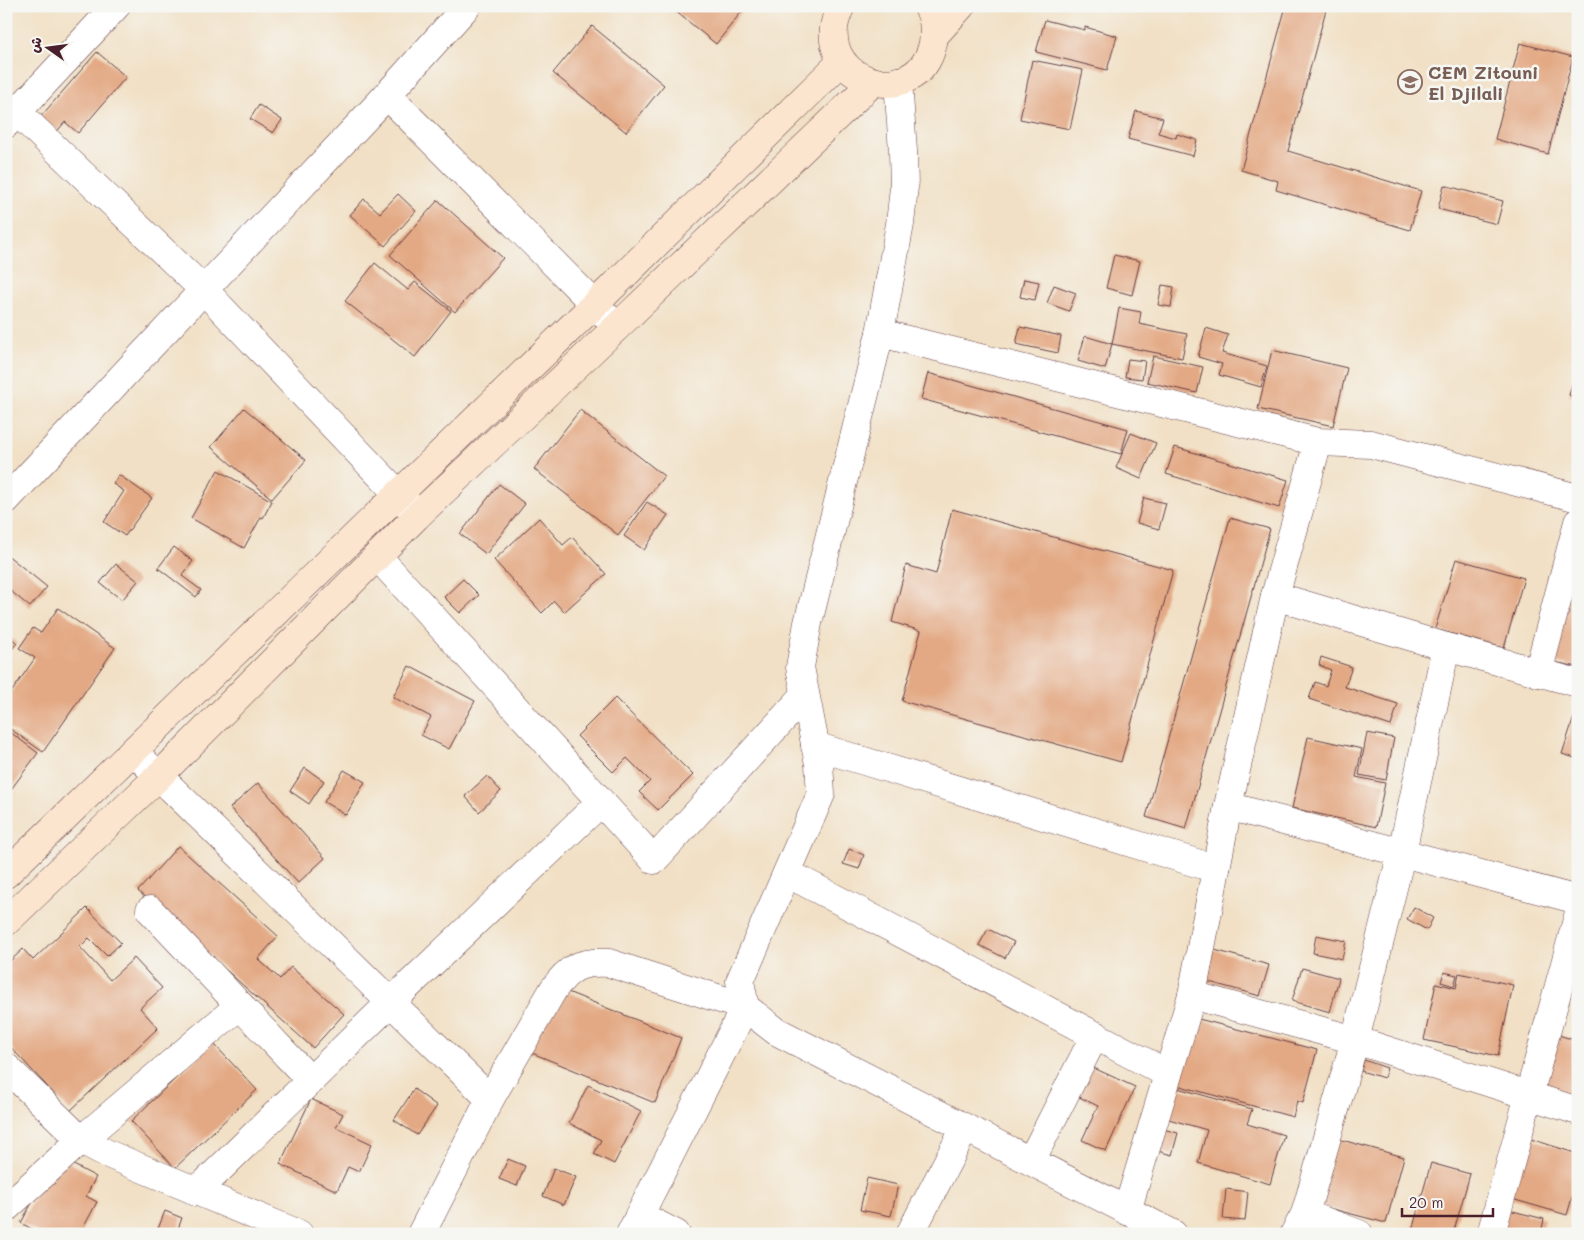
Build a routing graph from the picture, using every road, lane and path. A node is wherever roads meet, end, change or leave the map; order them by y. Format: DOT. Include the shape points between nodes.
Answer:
graph roads {
  1 [pos="116,6"];
  2 [pos="467,6"];
  3 [pos="841,6"];
  4 [pos="927,6"];
  5 [pos="961,6"];
  6 [pos="934,36"];
  7 [pos="842,61"];
  8 [pos="885,82"];
  9 [pos="387,95"];
  10 [pos="12,118"];
  11 [pos="204,290"];
  12 [pos="595,304"];
  13 [pos="617,327"];
  14 [pos="880,334"];
  15 [pos="1318,442"];
  16 [pos="398,494"];
  17 [pos="1578,498"];
  18 [pos="6,500"];
  19 [pos="418,515"];
  20 [pos="1578,522"];
  21 [pos="377,556"];
  22 [pos="1275,596"];
  23 [pos="1446,648"];
  24 [pos="1538,673"];
  25 [pos="1578,684"];
  26 [pos="805,695"];
  27 [pos="815,746"];
  28 [pos="133,751"];
  29 [pos="159,776"];
  30 [pos="601,802"];
  31 [pos="1228,806"];
  32 [pos="1402,852"];
  33 [pos="1216,869"];
  34 [pos="787,873"];
  35 [pos="6,874"];
  36 [pos="1578,900"];
  37 [pos="150,910"];
  38 [pos="1578,916"];
  39 [pos="6,922"];
  40 [pos="1192,995"];
  41 [pos="390,1002"];
  42 [pos="240,1005"];
  43 [pos="745,1007"];
  44 [pos="1095,1035"];
  45 [pos="1355,1040"];
  46 [pos="6,1067"];
  47 [pos="1168,1074"];
  48 [pos="311,1081"];
  49 [pos="1529,1095"];
  50 [pos="490,1099"];
  51 [pos="1578,1112"];
  52 [pos="965,1128"];
  53 [pos="81,1140"];
  54 [pos="1030,1161"];
  55 [pos="196,1192"];
  56 [pos="6,1208"];
  57 [pos="1127,1211"];
  58 [pos="635,1224"];
  59 [pos="1299,1224"];
  60 [pos="1165,1232"];
  61 [pos="299,1234"];
  62 [pos="421,1234"];
  63 [pos="676,1234"];
  64 [pos="910,1234"];
  65 [pos="1360,1234"];
  66 [pos="1491,1234"];
  1 -- 10 [label="street"];
  2 -- 9 [label="street"];
  3 -- 7 [label="main road" via="834,29"];
  4 -- 6 [label="main road" via="934,23"];
  5 -- 6 [label="main road"];
  6 -- 8 [label="main road" via="927,59 919,69 910,76"];
  7 -- 8 [label="main road" via="861,78"];
  7 -- 12 [label="main road"];
  8 -- 13 [label="main road"];
  8 -- 14 [label="street" via="903,151 904,187"];
  9 -- 11 [label="street"];
  9 -- 12 [label="street"];
  10 -- 11 [label="street"];
  11 -- 16 [label="street"];
  11 -- 18 [label="street"];
  12 -- 13 [label="street"];
  12 -- 16 [label="main road"];
  13 -- 19 [label="main road"];
  14 -- 15 [label="street"];
  14 -- 26 [label="street" via="808,623 800,667"];
  15 -- 17 [label="street" via="1371,444"];
  15 -- 22 [label="street"];
  16 -- 19 [label="street"];
  16 -- 28 [label="main road"];
  19 -- 21 [label="main road"];
  20 -- 24 [label="street"];
  21 -- 29 [label="main road"];
  21 -- 30 [label="street"];
  22 -- 23 [label="street"];
  22 -- 31 [label="street"];
  23 -- 24 [label="street"];
  23 -- 32 [label="street"];
  24 -- 25 [label="street"];
  26 -- 27 [label="street"];
  26 -- 30 [label="street" via="654,860"];
  27 -- 33 [label="street"];
  27 -- 34 [label="street" via="821,794"];
  28 -- 29 [label="street"];
  28 -- 35 [label="main road"];
  29 -- 39 [label="main road"];
  29 -- 41 [label="street"];
  30 -- 41 [label="street"];
  31 -- 32 [label="street"];
  31 -- 33 [label="street"];
  32 -- 36 [label="street"];
  32 -- 45 [label="street"];
  33 -- 40 [label="street"];
  34 -- 43 [label="street" via="740,981"];
  34 -- 44 [label="street"];
  37 -- 42 [label="street"];
  38 -- 49 [label="street"];
  40 -- 45 [label="street"];
  40 -- 47 [label="street"];
  41 -- 48 [label="street"];
  41 -- 50 [label="street"];
  42 -- 48 [label="street"];
  42 -- 53 [label="street"];
  43 -- 50 [label="street" via="609,963 579,965 563,976 553,990"];
  43 -- 52 [label="street" via="776,1031"];
  43 -- 58 [label="street"];
  44 -- 47 [label="street"];
  44 -- 54 [label="street"];
  45 -- 49 [label="street"];
  45 -- 59 [label="street"];
  46 -- 53 [label="street"];
  47 -- 57 [label="street"];
  48 -- 55 [label="street"];
  49 -- 51 [label="street"];
  49 -- 66 [label="street"];
  50 -- 62 [label="street"];
  52 -- 54 [label="street"];
  52 -- 64 [label="street"];
  53 -- 55 [label="street"];
  53 -- 56 [label="street"];
  54 -- 57 [label="street"];
  55 -- 61 [label="street"];
  57 -- 60 [label="street"];
  58 -- 63 [label="street"];
  59 -- 65 [label="street"];
}
